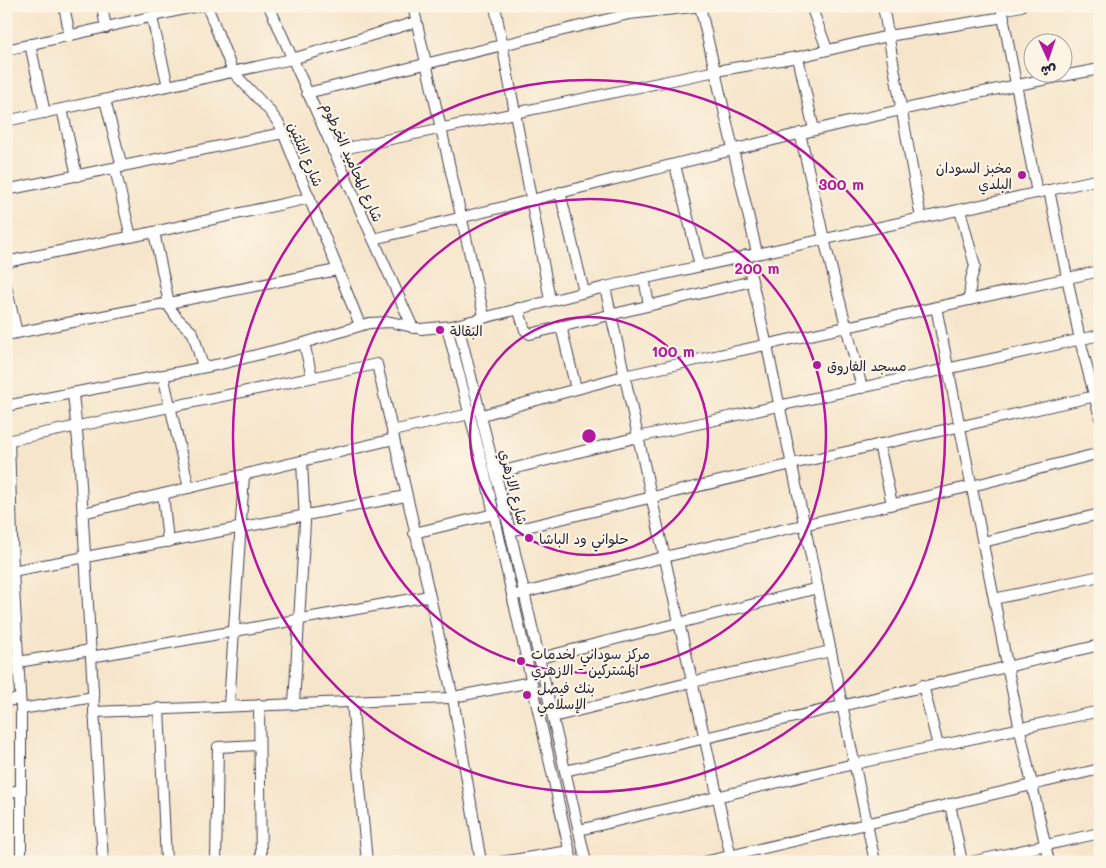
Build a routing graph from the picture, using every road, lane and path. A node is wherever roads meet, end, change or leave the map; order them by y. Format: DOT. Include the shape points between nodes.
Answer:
graph roads {
  1 [pos="64,6"];
  2 [pos="102,6"];
  3 [pos="198,6"];
  4 [pos="207,6"];
  5 [pos="269,6"];
  6 [pos="425,6"];
  7 [pos="495,6"];
  8 [pos="700,6"];
  9 [pos="812,6"];
  10 [pos="883,6"];
  11 [pos="1021,6"];
  12 [pos="413,8"];
  13 [pos="628,10"];
  14 [pos="1002,11"];
  15 [pos="152,18"];
  16 [pos="416,22"];
  17 [pos="106,28"];
  18 [pos="70,36"];
  19 [pos="888,36"];
  20 [pos="30,44"];
  21 [pos="501,45"];
  22 [pos="826,49"];
  23 [pos="6,50"];
  24 [pos="798,57"];
  25 [pos="292,59"];
  26 [pos="426,64"];
  27 [pos="1100,69"];
  28 [pos="716,71"];
  29 [pos="233,72"];
  30 [pos="1015,84"];
  31 [pos="168,86"];
  32 [pos="307,93"];
  33 [pos="105,100"];
  34 [pos="62,109"];
  35 [pos="902,110"];
  36 [pos="45,113"];
  37 [pos="514,113"];
  38 [pos="6,121"];
  39 [pos="440,128"];
  40 [pos="814,130"];
  41 [pos="800,132"];
  42 [pos="283,133"];
  43 [pos="734,149"];
  44 [pos="333,152"];
  45 [pos="674,165"];
  46 [pos="118,168"];
  47 [pos="77,176"];
  48 [pos="1100,179"];
  49 [pos="6,190"];
  50 [pos="1049,190"];
  51 [pos="560,192"];
  52 [pos="1037,193"];
  53 [pos="310,198"];
  54 [pos="530,201"];
  55 [pos="960,210"];
  56 [pos="460,218"];
  57 [pos="921,218"];
  58 [pos="154,232"];
  59 [pos="131,237"];
  60 [pos="373,239"];
  61 [pos="824,239"];
  62 [pos="757,253"];
  63 [pos="746,256"];
  64 [pos="6,262"];
  65 [pos="700,266"];
  66 [pos="337,270"];
  67 [pos="1100,271"];
  68 [pos="644,278"];
  69 [pos="1068,279"];
  70 [pos="752,281"];
  71 [pos="6,286"];
  72 [pos="605,287"];
  73 [pos="584,292"];
  74 [pos="550,300"];
  75 [pos="969,300"];
  76 [pos="169,304"];
  77 [pos="650,305"];
  78 [pos="936,306"];
  79 [pos="518,308"];
  80 [pos="611,315"];
  81 [pos="484,316"];
  82 [pos="458,324"];
  83 [pos="360,325"];
  84 [pos="447,326"];
  85 [pos="561,326"];
  86 [pos="848,327"];
  87 [pos="413,328"];
  88 [pos="11,334"];
  89 [pos="1100,335"];
  90 [pos="1080,340"];
  91 [pos="304,343"];
  92 [pos="767,346"];
  93 [pos="203,367"];
  94 [pos="947,369"];
  95 [pos="163,375"];
  96 [pos="624,376"];
  97 [pos="312,377"];
  98 [pos="862,388"];
  99 [pos="576,390"];
  100 [pos="73,394"];
  101 [pos="1097,396"];
  102 [pos="6,406"];
  103 [pos="171,406"];
  104 [pos="778,406"];
  105 [pos="470,414"];
  106 [pos="482,415"];
  107 [pos="1100,418"];
  108 [pos="76,425"];
  109 [pos="959,426"];
  110 [pos="393,435"];
  111 [pos="638,437"];
  112 [pos="8,440"];
  113 [pos="879,444"];
  114 [pos="1100,453"];
  115 [pos="302,461"];
  116 [pos="792,464"];
  117 [pos="496,473"];
  118 [pos="244,475"];
  119 [pos="972,486"];
  120 [pos="190,488"];
  121 [pos="163,494"];
  122 [pos="406,496"];
  123 [pos="651,497"];
  124 [pos="892,504"];
  125 [pos="9,505"];
  126 [pos="83,513"];
  127 [pos="494,514"];
  128 [pos="1100,514"];
  129 [pos="305,516"];
  130 [pos="804,525"];
  131 [pos="240,528"];
  132 [pos="510,531"];
  133 [pos="414,533"];
  134 [pos="168,542"];
  135 [pos="983,542"];
  136 [pos="664,557"];
  137 [pos="85,559"];
  138 [pos="10,572"];
  139 [pos="1100,576"];
  140 [pos="818,588"];
  141 [pos="525,594"];
  142 [pos="429,596"];
  143 [pos="512,596"];
  144 [pos="994,599"];
  145 [pos="298,619"];
  146 [pos="679,622"];
  147 [pos="233,631"];
  148 [pos="11,635"];
  149 [pos="1100,645"];
  150 [pos="831,651"];
  151 [pos="91,654"];
  152 [pos="540,658"];
  153 [pos="18,662"];
  154 [pos="1009,666"];
  155 [pos="531,682"];
  156 [pos="692,682"];
  157 [pos="923,685"];
  158 [pos="94,698"];
  159 [pos="453,698"];
  160 [pos="6,701"];
  161 [pos="352,702"];
  162 [pos="294,703"];
  163 [pos="20,704"];
  164 [pos="259,705"];
  165 [pos="229,706"];
  166 [pos="841,706"];
  167 [pos="158,708"];
  168 [pos="1100,711"];
  169 [pos="94,712"];
  170 [pos="553,716"];
  171 [pos="1020,730"];
  172 [pos="705,740"];
  173 [pos="259,745"];
  174 [pos="938,746"];
  175 [pos="854,764"];
  176 [pos="1100,769"];
  177 [pos="565,771"];
  178 [pos="1032,786"];
  179 [pos="21,790"];
  180 [pos="6,793"];
  181 [pos="717,796"];
  182 [pos="950,804"];
  183 [pos="867,823"];
  184 [pos="579,830"];
  185 [pos="1100,834"];
  186 [pos="1045,845"];
  187 [pos="569,850"];
  188 [pos="731,859"];
  189 [pos="21,862"];
  190 [pos="103,862"];
  191 [pos="166,862"];
  192 [pos="216,862"];
  193 [pos="261,862"];
  194 [pos="367,862"];
  195 [pos="481,862"];
  196 [pos="501,862"];
  197 [pos="572,862"];
  198 [pos="586,862"];
  199 [pos="704,862"];
  200 [pos="875,862"];
  201 [pos="962,862"];
  202 [pos="971,862"];
  203 [pos="1049,862"];
  1 -- 18 [label="street"];
  2 -- 17 [label="street"];
  3 -- 15 [label="street"];
  4 -- 29 [label="street, شارع التلتين"];
  5 -- 25 [label="street, شارع المحاميد الخرطوم"];
  6 -- 12 [label="street"];
  7 -- 21 [label="street"];
  8 -- 13 [label="street"];
  8 -- 28 [label="street"];
  9 -- 22 [label="street"];
  10 -- 19 [label="street"];
  11 -- 14 [label="street"];
  12 -- 16 [label="street"];
  13 -- 21 [label="street"];
  14 -- 19 [label="street"];
  14 -- 30 [label="street"];
  15 -- 17 [label="street"];
  15 -- 31 [label="street"];
  16 -- 25 [label="street"];
  16 -- 26 [label="street"];
  17 -- 18 [label="street"];
  18 -- 20 [label="street"];
  19 -- 22 [label="street"];
  19 -- 35 [label="street"];
  20 -- 23 [label="street"];
  20 -- 36 [label="street"];
  21 -- 26 [label="street"];
  21 -- 37 [label="street"];
  22 -- 24 [label="street"];
  24 -- 28 [label="street"];
  24 -- 40 [label="street"];
  25 -- 29 [label="street"];
  25 -- 32 [label="street, شارع المحاميد الخرطوم"];
  26 -- 32 [label="street"];
  26 -- 39 [label="street"];
  27 -- 30 [label="street"];
  28 -- 37 [label="street"];
  28 -- 43 [label="street"];
  29 -- 31 [label="street"];
  29 -- 42 [label="street, شارع التلتين" via="268,108"];
  30 -- 35 [label="street"];
  30 -- 52 [label="street"];
  31 -- 33 [label="street"];
  32 -- 44 [label="street, شارع المحاميد الخرطوم"];
  33 -- 34 [label="street"];
  33 -- 46 [label="street"];
  34 -- 36 [label="street"];
  34 -- 47 [label="street"];
  35 -- 40 [label="street"];
  35 -- 57 [label="street"];
  36 -- 38 [label="street"];
  37 -- 39 [label="street"];
  37 -- 54 [label="street"];
  39 -- 44 [label="street"];
  39 -- 56 [label="street"];
  40 -- 41 [label="street"];
  41 -- 43 [label="street"];
  41 -- 61 [label="street"];
  42 -- 46 [label="street"];
  42 -- 53 [label="street, شارع التلتين"];
  43 -- 45 [label="street"];
  43 -- 62 [label="street"];
  44 -- 60 [label="street, شارع المحاميد الخرطوم"];
  45 -- 51 [label="street"];
  45 -- 65 [label="street"];
  46 -- 47 [label="street"];
  46 -- 59 [label="street"];
  47 -- 49 [label="street"];
  48 -- 50 [label="street"];
  50 -- 52 [label="street"];
  50 -- 69 [label="street"];
  51 -- 54 [label="street"];
  51 -- 73 [label="street"];
  52 -- 55 [label="street"];
  53 -- 58 [label="street"];
  53 -- 66 [label="street, شارع التلتين"];
  54 -- 56 [label="street"];
  54 -- 74 [label="street"];
  55 -- 57 [label="street"];
  55 -- 75 [label="street" via="975,266"];
  56 -- 60 [label="street"];
  56 -- 81 [label="street"];
  57 -- 61 [label="street"];
  58 -- 59 [label="street"];
  58 -- 76 [label="street"];
  59 -- 64 [label="street"];
  60 -- 87 [label="street, شارع المحاميد الخرطوم"];
  61 -- 62 [label="street"];
  61 -- 86 [label="street"];
  62 -- 63 [label="street"];
  63 -- 65 [label="street"];
  63 -- 70 [label="street"];
  65 -- 68 [label="street"];
  66 -- 76 [label="street"];
  66 -- 83 [label="street, شارع التلتين"];
  67 -- 69 [label="street"];
  68 -- 72 [label="street"];
  68 -- 77 [label="street"];
  69 -- 75 [label="street"];
  69 -- 90 [label="street"];
  70 -- 77 [label="street"];
  70 -- 92 [label="street"];
  71 -- 88 [label="street"];
  72 -- 73 [label="street"];
  72 -- 80 [label="street"];
  73 -- 74 [label="street"];
  74 -- 79 [label="street"];
  75 -- 78 [label="street"];
  76 -- 88 [label="street"];
  76 -- 93 [label="street" via="172,314 193,333"];
  77 -- 80 [label="street"];
  78 -- 86 [label="street"];
  78 -- 94 [label="street"];
  79 -- 81 [label="street"];
  79 -- 85 [label="street" via="528,334"];
  80 -- 85 [label="street"];
  80 -- 96 [label="street"];
  81 -- 82 [label="street"];
  82 -- 84 [label="street"];
  82 -- 106 [label="street, شارع الازهري"];
  83 -- 87 [label="street" via="387,322"];
  83 -- 91 [label="street"];
  84 -- 87 [label="street"];
  84 -- 105 [label="street, شارع الازهري"];
  85 -- 99 [label="street"];
  86 -- 92 [label="street"];
  86 -- 98 [label="street"];
  89 -- 90 [label="street"];
  90 -- 94 [label="street"];
  90 -- 101 [label="street"];
  91 -- 93 [label="street"];
  91 -- 97 [label="street"];
  92 -- 96 [label="street"];
  92 -- 104 [label="street"];
  93 -- 95 [label="street"];
  94 -- 98 [label="street"];
  94 -- 109 [label="street"];
  95 -- 100 [label="street"];
  95 -- 103 [label="street"];
  96 -- 99 [label="street"];
  96 -- 111 [label="street"];
  97 -- 103 [label="street"];
  97 -- 110 [label="street" via="377,364"];
  98 -- 104 [label="street"];
  99 -- 106 [label="street"];
  100 -- 102 [label="street"];
  100 -- 108 [label="street"];
  101 -- 107 [label="street"];
  101 -- 109 [label="street"];
  103 -- 108 [label="street"];
  103 -- 120 [label="street"];
  104 -- 111 [label="street"];
  104 -- 116 [label="street"];
  105 -- 110 [label="street"];
  105 -- 127 [label="street, شارع الازهري"];
  106 -- 117 [label="street, شارع الازهري"];
  108 -- 112 [label="street"];
  108 -- 126 [label="street"];
  109 -- 113 [label="street"];
  109 -- 119 [label="street"];
  110 -- 115 [label="street"];
  110 -- 122 [label="street"];
  111 -- 117 [label="street"];
  111 -- 123 [label="street"];
  112 -- 125 [label="street"];
  113 -- 116 [label="street"];
  113 -- 124 [label="street"];
  114 -- 119 [label="street"];
  115 -- 118 [label="street"];
  115 -- 129 [label="street"];
  116 -- 123 [label="street"];
  116 -- 130 [label="street"];
  117 -- 132 [label="street, شارع الازهري"];
  118 -- 120 [label="street"];
  118 -- 131 [label="street"];
  119 -- 124 [label="street"];
  119 -- 135 [label="street"];
  120 -- 121 [label="street"];
  121 -- 126 [label="street"];
  121 -- 134 [label="street"];
  122 -- 129 [label="street"];
  122 -- 133 [label="street"];
  123 -- 132 [label="street"];
  123 -- 136 [label="street"];
  124 -- 130 [label="street"];
  125 -- 138 [label="street"];
  126 -- 137 [label="street"];
  127 -- 133 [label="street"];
  127 -- 143 [label="street, شارع الازهري"];
  128 -- 135 [label="street"];
  129 -- 131 [label="street"];
  129 -- 145 [label="street"];
  130 -- 136 [label="street"];
  130 -- 140 [label="street"];
  131 -- 134 [label="street"];
  131 -- 147 [label="street"];
  132 -- 141 [label="street, شارع الازهري"];
  133 -- 142 [label="street"];
  134 -- 137 [label="street"];
  135 -- 144 [label="street"];
  136 -- 141 [label="street"];
  136 -- 146 [label="street"];
  137 -- 138 [label="street"];
  137 -- 151 [label="street"];
  138 -- 148 [label="street"];
  139 -- 144 [label="street"];
  140 -- 146 [label="street"];
  140 -- 150 [label="street"];
  141 -- 143 [label="street"];
  141 -- 152 [label="street, شارع الازهري"];
  142 -- 145 [label="street"];
  142 -- 159 [label="street"];
  143 -- 155 [label="street, شارع الازهري"];
  144 -- 154 [label="street"];
  145 -- 147 [label="street"];
  145 -- 162 [label="street"];
  146 -- 152 [label="street"];
  146 -- 156 [label="street"];
  147 -- 151 [label="street"];
  147 -- 165 [label="street"];
  148 -- 153 [label="street"];
  149 -- 154 [label="street"];
  150 -- 156 [label="street"];
  150 -- 166 [label="street"];
  151 -- 153 [label="street"];
  151 -- 158 [label="street"];
  152 -- 170 [label="street, شارع الازهري"];
  153 -- 163 [label="street"];
  154 -- 157 [label="street"];
  154 -- 171 [label="street"];
  155 -- 159 [label="street"];
  155 -- 187 [label="street, شارع الازهري"];
  156 -- 170 [label="street"];
  156 -- 172 [label="street"];
  157 -- 166 [label="street"];
  157 -- 174 [label="street"];
  158 -- 163 [label="street"];
  158 -- 169 [label="street"];
  159 -- 161 [label="street"];
  159 -- 195 [label="street"];
  160 -- 163 [label="street"];
  161 -- 162 [label="street"];
  161 -- 194 [label="street"];
  162 -- 164 [label="street"];
  163 -- 179 [label="street"];
  164 -- 165 [label="street"];
  164 -- 173 [label="street"];
  165 -- 167 [label="street"];
  166 -- 172 [label="street"];
  166 -- 175 [label="street"];
  167 -- 169 [label="street"];
  167 -- 191 [label="street"];
  168 -- 171 [label="street"];
  169 -- 190 [label="street"];
  170 -- 177 [label="street, شارع الازهري"];
  171 -- 174 [label="street"];
  171 -- 178 [label="street"];
  172 -- 177 [label="street"];
  172 -- 181 [label="street"];
  173 -- 192 [label="street" via="218,747"];
  173 -- 193 [label="street"];
  174 -- 175 [label="street"];
  175 -- 181 [label="street"];
  175 -- 183 [label="street"];
  176 -- 178 [label="street"];
  177 -- 184 [label="street, شارع الازهري"];
  178 -- 182 [label="street"];
  178 -- 186 [label="street"];
  179 -- 180 [label="street"];
  179 -- 189 [label="street"];
  181 -- 184 [label="street"];
  181 -- 188 [label="street"];
  182 -- 183 [label="street"];
  182 -- 201 [label="street"];
  183 -- 188 [label="street"];
  183 -- 200 [label="street"];
  184 -- 198 [label="street, شارع الازهري"];
  185 -- 186 [label="street"];
  186 -- 202 [label="street"];
  186 -- 203 [label="street"];
  187 -- 196 [label="street"];
  187 -- 197 [label="street, شارع الازهري"];
  188 -- 199 [label="street"];
}
